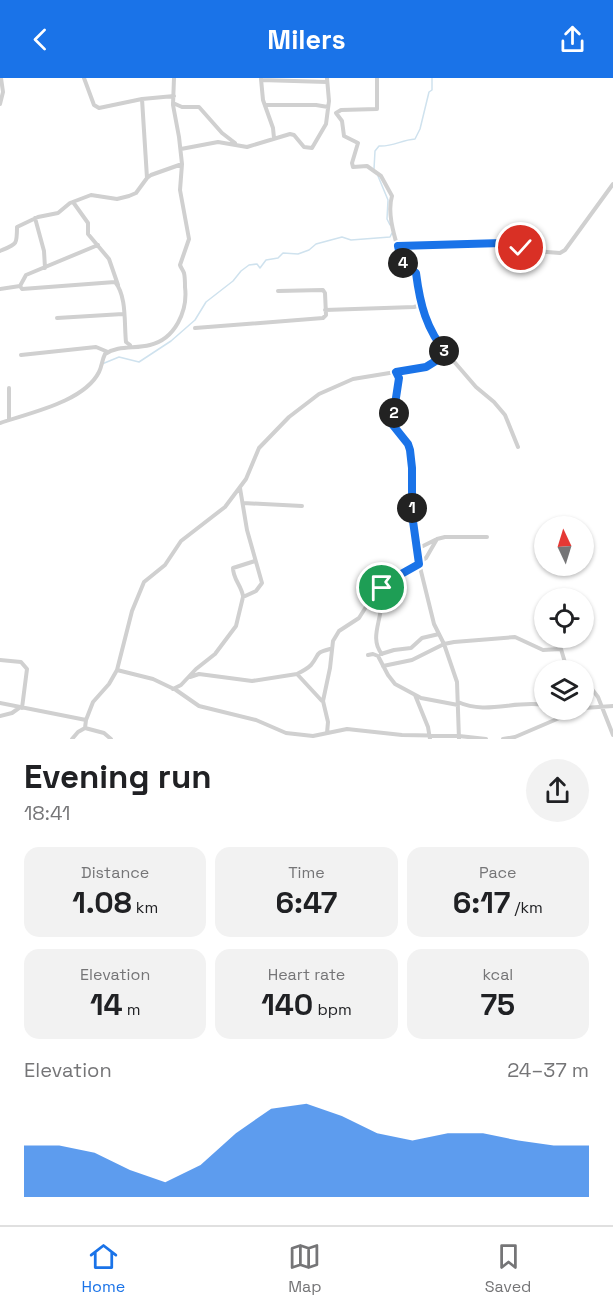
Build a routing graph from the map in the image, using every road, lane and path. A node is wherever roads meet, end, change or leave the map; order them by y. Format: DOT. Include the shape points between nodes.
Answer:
graph roads {
  1 [pos="1,78"];
  2 [pos="84,78"];
  3 [pos="174,78"];
  4 [pos="377,78"];
  5 [pos="261,79"];
  6 [pos="327,80"];
  7 [pos="174,96"];
  8 [pos="142,99"];
  9 [pos="173,103"];
  10 [pos="0,104"];
  11 [pos="265,105"];
  12 [pos="328,107"];
  13 [pos="274,138"];
  14 [pos="239,146"];
  15 [pos="181,149"];
  16 [pos="182,164"];
  17 [pos="147,178"];
  18 [pos="613,184"];
  19 [pos="73,202"];
  20 [pos="35,218"];
  21 [pos="98,245"];
  22 [pos="398,246"];
  23 [pos="0,251"];
  24 [pos="45,268"];
  25 [pos="118,285"];
  26 [pos="20,286"];
  27 [pos="0,289"];
  28 [pos="278,291"];
  29 [pos="421,305"];
  30 [pos="325,310"];
  31 [pos="123,314"];
  32 [pos="57,318"];
  33 [pos="195,328"];
  34 [pos="133,347"];
  35 [pos="108,352"];
  36 [pos="447,354"];
  37 [pos="21,355"];
  38 [pos="396,372"];
  39 [pos="9,388"];
  40 [pos="9,420"];
  41 [pos="0,423"];
  42 [pos="518,447"];
  43 [pos="240,487"];
  44 [pos="243,503"];
  45 [pos="302,506"];
  46 [pos="487,537"];
  47 [pos="437,539"];
  48 [pos="416,549"];
  49 [pos="255,561"];
  50 [pos="419,564"];
  51 [pos="382,588"];
  52 [pos="243,597"];
  53 [pos="439,634"];
  54 [pos="444,644"];
  55 [pos="330,649"];
  56 [pos="368,655"];
  57 [pos="380,655"];
  58 [pos="0,660"];
  59 [pos="564,660"];
  60 [pos="383,666"];
  61 [pos="117,670"];
  62 [pos="297,674"];
  63 [pos="187,678"];
  64 [pos="173,689"];
  65 [pos="414,693"];
  66 [pos="594,693"];
  67 [pos="323,701"];
  68 [pos="0,703"];
  69 [pos="458,703"];
  70 [pos="534,705"];
  71 [pos="602,706"];
  72 [pos="613,706"];
  73 [pos="21,707"];
  74 [pos="594,707"];
  75 [pos="0,716"];
  76 [pos="86,720"];
  77 [pos="553,720"];
  78 [pos="85,728"];
  79 [pos="327,733"];
  80 [pos="613,735"];
  81 [pos="419,737"];
  82 [pos="430,737"];
  83 [pos="459,737"];
  84 [pos="439,738"];
  85 [pos="72,739"];
  86 [pos="111,739"];
  87 [pos="486,739"];
  88 [pos="503,739"];
  1 -- 10 [label="street"];
  2 -- 8 [label="street" via="94,105 99,108"];
  3 -- 7 [label="street"];
  4 -- 22 [label="street" via="376,109 336,113 342,121 344,136 358,143 353,167 367,166 381,176 392,196"];
  5 -- 6 [label="street"];
  5 -- 11 [label="street"];
  6 -- 12 [label="street"];
  7 -- 8 [label="street"];
  7 -- 9 [label="street"];
  8 -- 17 [label="street"];
  9 -- 14 [label="street" via="199,107"];
  9 -- 15 [label="street"];
  11 -- 12 [label="street"];
  11 -- 13 [label="street"];
  12 -- 13 [label="street" via="325,129 312,148 304,147 294,135"];
  13 -- 14 [label="street" via="253,146"];
  14 -- 15 [label="street" via="218,142"];
  15 -- 16 [label="street"];
  16 -- 17 [label="street"];
  16 -- 34 [label="street" via="180,190 189,239 180,268 187,303 168,336 151,345"];
  17 -- 19 [label="street" via="136,193 124,198 91,195"];
  18 -- 22 [label="street" via="560,254 502,243"];
  19 -- 20 [label="street" via="58,213"];
  19 -- 21 [label="street" via="88,222 88,234"];
  20 -- 23 [label="street" via="17,227 17,242"];
  20 -- 24 [label="street"];
  21 -- 24 [label="street"];
  21 -- 25 [label="street" via="110,259"];
  22 -- 29 [label="street" via="402,263 416,273"];
  24 -- 26 [label="street" via="26,275"];
  25 -- 26 [label="street" via="110,281 27,289"];
  25 -- 31 [label="street"];
  26 -- 27 [label="street"];
  28 -- 30 [label="street" via="323,290"];
  29 -- 30 [label="street"];
  29 -- 36 [label="street" via="427,326"];
  30 -- 33 [label="street" via="323,318"];
  31 -- 32 [label="street"];
  31 -- 34 [label="street" via="126,342"];
  34 -- 35 [label="street"];
  35 -- 37 [label="street" via="96,347"];
  35 -- 40 [label="street" via="100,371 77,393 48,409"];
  36 -- 38 [label="street" via="426,367"];
  36 -- 42 [label="street" via="505,416"];
  38 -- 43 [label="street" via="353,379 312,398 259,448"];
  38 -- 48 [label="street" via="399,378 392,424 410,450"];
  39 -- 40 [label="street"];
  40 -- 41 [label="street"];
  43 -- 44 [label="street"];
  43 -- 61 [label="street" via="225,507 181,541 165,565 144,582"];
  44 -- 45 [label="street"];
  44 -- 49 [label="street"];
  46 -- 47 [label="street"];
  47 -- 48 [label="street"];
  47 -- 50 [label="street"];
  48 -- 50 [label="street"];
  49 -- 52 [label="street" via="262,583"];
  49 -- 52 [label="street" via="233,568"];
  50 -- 51 [label="street"];
  50 -- 53 [label="street"];
  51 -- 55 [label="street" via="359,618 339,631"];
  51 -- 57 [label="street" via="376,637"];
  52 -- 63 [label="street" via="236,626 215,654"];
  53 -- 54 [label="street"];
  53 -- 57 [label="street" via="422,638 411,648"];
  54 -- 59 [label="street" via="515,637 543,650 561,649"];
  54 -- 60 [label="street" via="412,660"];
  54 -- 69 [label="street" via="457,682"];
  55 -- 62 [label="street" via="321,651 311,665"];
  55 -- 67 [label="street"];
  56 -- 57 [label="street"];
  57 -- 60 [label="street"];
  58 -- 73 [label="street" via="21,662 27,669"];
  60 -- 65 [label="street" via="392,681"];
  61 -- 64 [label="street"];
  61 -- 76 [label="street" via="93,702"];
  62 -- 63 [label="street" via="252,681 199,674"];
  62 -- 67 [label="street"];
  63 -- 64 [label="street"];
  64 -- 79 [label="street" via="200,705 256,720 286,733"];
  65 -- 69 [label="street" via="421,698"];
  65 -- 82 [label="street"];
  66 -- 71 [label="street"];
  67 -- 79 [label="street"];
  68 -- 73 [label="street"];
  69 -- 70 [label="street" via="486,708"];
  69 -- 83 [label="street"];
  71 -- 72 [label="street"];
  71 -- 74 [label="street"];
  71 -- 80 [label="street"];
  73 -- 75 [label="street"];
  73 -- 76 [label="street"];
  76 -- 78 [label="street"];
  77 -- 88 [label="street"];
  78 -- 85 [label="street"];
  78 -- 86 [label="street"];
  79 -- 81 [label="street" via="347,729"];
  81 -- 82 [label="street"];
  82 -- 84 [label="street"];
  83 -- 84 [label="street"];
  83 -- 87 [label="street"];
}
